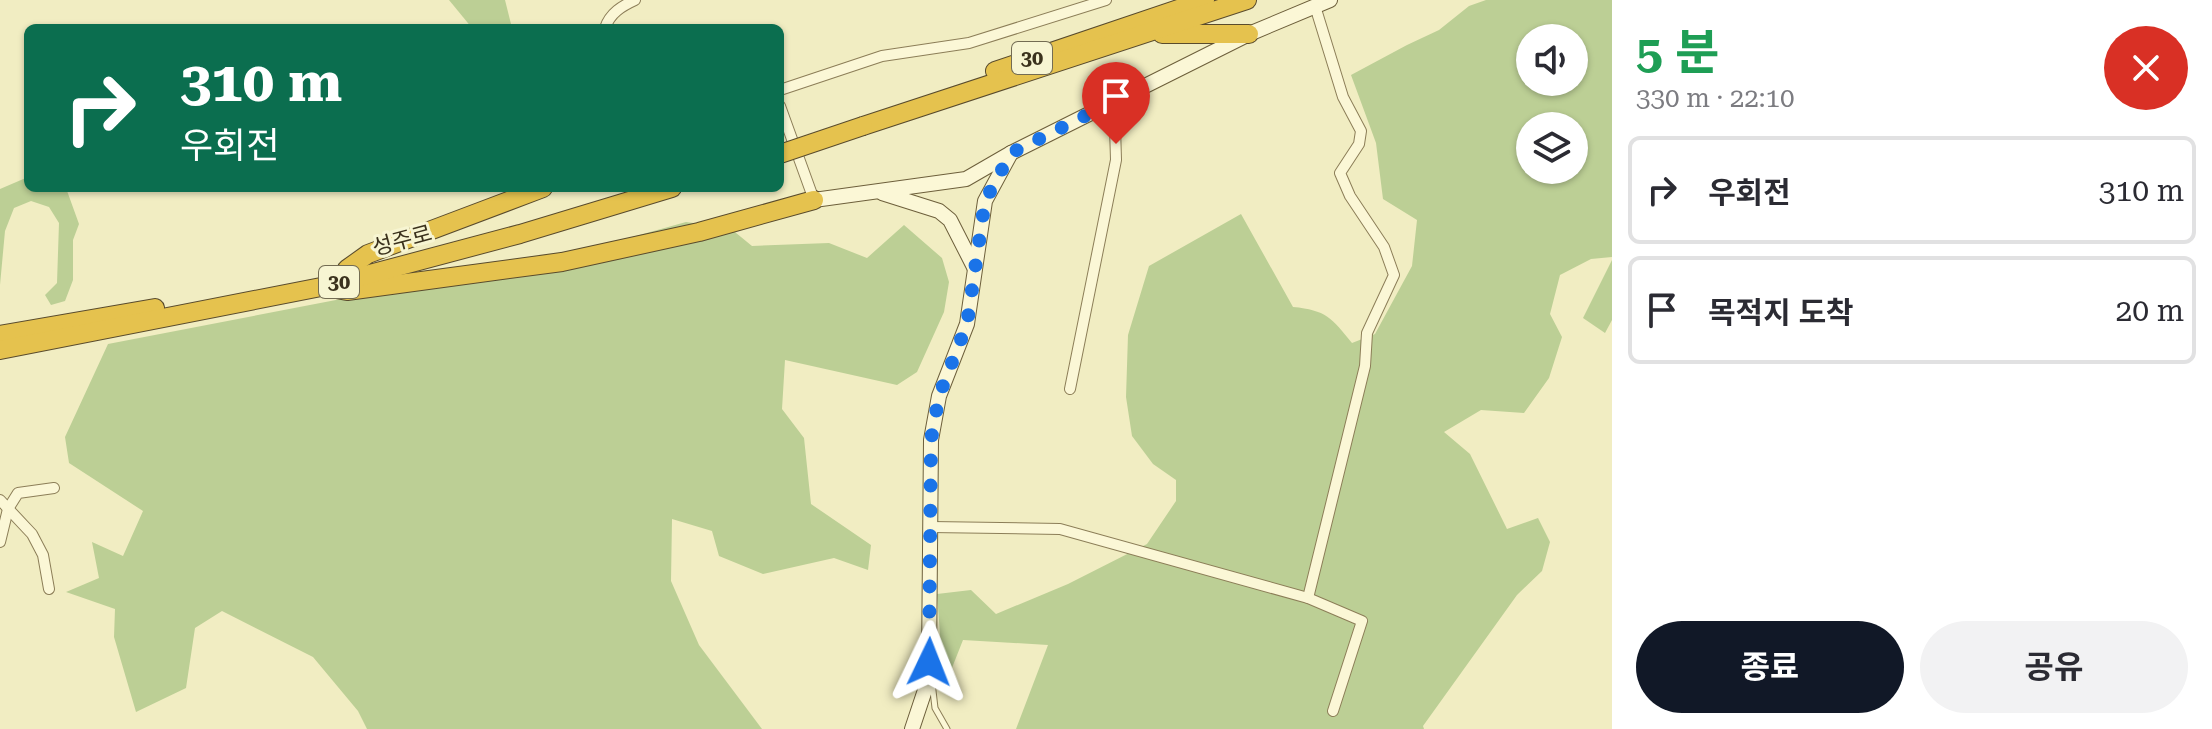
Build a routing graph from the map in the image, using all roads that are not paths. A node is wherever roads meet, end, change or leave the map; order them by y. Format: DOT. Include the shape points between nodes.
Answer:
graph roads {
  1 [pos="635,0"];
  2 [pos="1106,0"];
  3 [pos="1205,0"];
  4 [pos="1247,0"];
  5 [pos="1330,0"];
  6 [pos="1315,6"];
  7 [pos="606,24"];
  8 [pos="1147,34"];
  9 [pos="1249,34"];
  10 [pos="784,89"];
  11 [pos="1107,105"];
  12 [pos="784,117"];
  13 [pos="861,121"];
  14 [pos="784,141"];
  15 [pos="784,152"];
  16 [pos="1011,153"];
  17 [pos="878,191"];
  18 [pos="532,192"];
  19 [pos="626,192"];
  20 [pos="659,192"];
  21 [pos="814,200"];
  22 [pos="975,267"];
  23 [pos="347,269"];
  24 [pos="321,287"];
  25 [pos="0,335"];
  26 [pos="0,350"];
  27 [pos="1070,389"];
  28 [pos="54,488"];
  29 [pos="0,500"];
  30 [pos="8,509"];
  31 [pos="931,527"];
  32 [pos="0,542"];
  33 [pos="49,589"];
  34 [pos="1308,598"];
  35 [pos="929,662"];
  36 [pos="1333,711"];
  37 [pos="912,729"];
  38 [pos="947,729"];
  1 -- 7 [label="street" via="620,7"];
  2 -- 10 [label="street" via="969,43 882,56"];
  3 -- 13 [label="highway, 30"];
  4 -- 8 [label="highway, 30"];
  5 -- 6 [label="street"];
  6 -- 9 [label="street"];
  6 -- 34 [label="street" via="1343,97 1361,131 1359,144 1340,173 1384,247 1394,275 1367,333 1365,366"];
  8 -- 9 [label="highway"];
  8 -- 13 [label="highway, 30"];
  9 -- 11 [label="street"];
  11 -- 16 [label="street"];
  11 -- 27 [label="street" via="1115,127 1116,160"];
  12 -- 21 [label="street"];
  13 -- 14 [label="highway, 30"];
  13 -- 15 [label="highway, 30, bridge"];
  16 -- 17 [label="street" via="966,179"];
  16 -- 22 [label="street" via="985,201"];
  17 -- 21 [label="street"];
  17 -- 22 [label="street" via="939,211 950,220"];
  18 -- 23 [label="highway" via="368,254"];
  19 -- 23 [label="highway, 성주로 / 30"];
  20 -- 24 [label="highway, 성주로 / 30"];
  21 -- 24 [label="highway" via="648,244 524,269 347,291"];
  22 -- 31 [label="street" via="967,324 939,396 931,440"];
  23 -- 25 [label="highway, 성주로 / 30"];
  24 -- 26 [label="highway, 성주로 / 30"];
  28 -- 30 [label="street" via="18,493"];
  29 -- 30 [label="street"];
  30 -- 32 [label="street"];
  30 -- 33 [label="street" via="43,555"];
  31 -- 34 [label="street" via="1060,529"];
  31 -- 35 [label="street"];
  34 -- 36 [label="street" via="1362,621"];
  35 -- 37 [label="street"];
  35 -- 38 [label="lane" via="935,708"];
}
